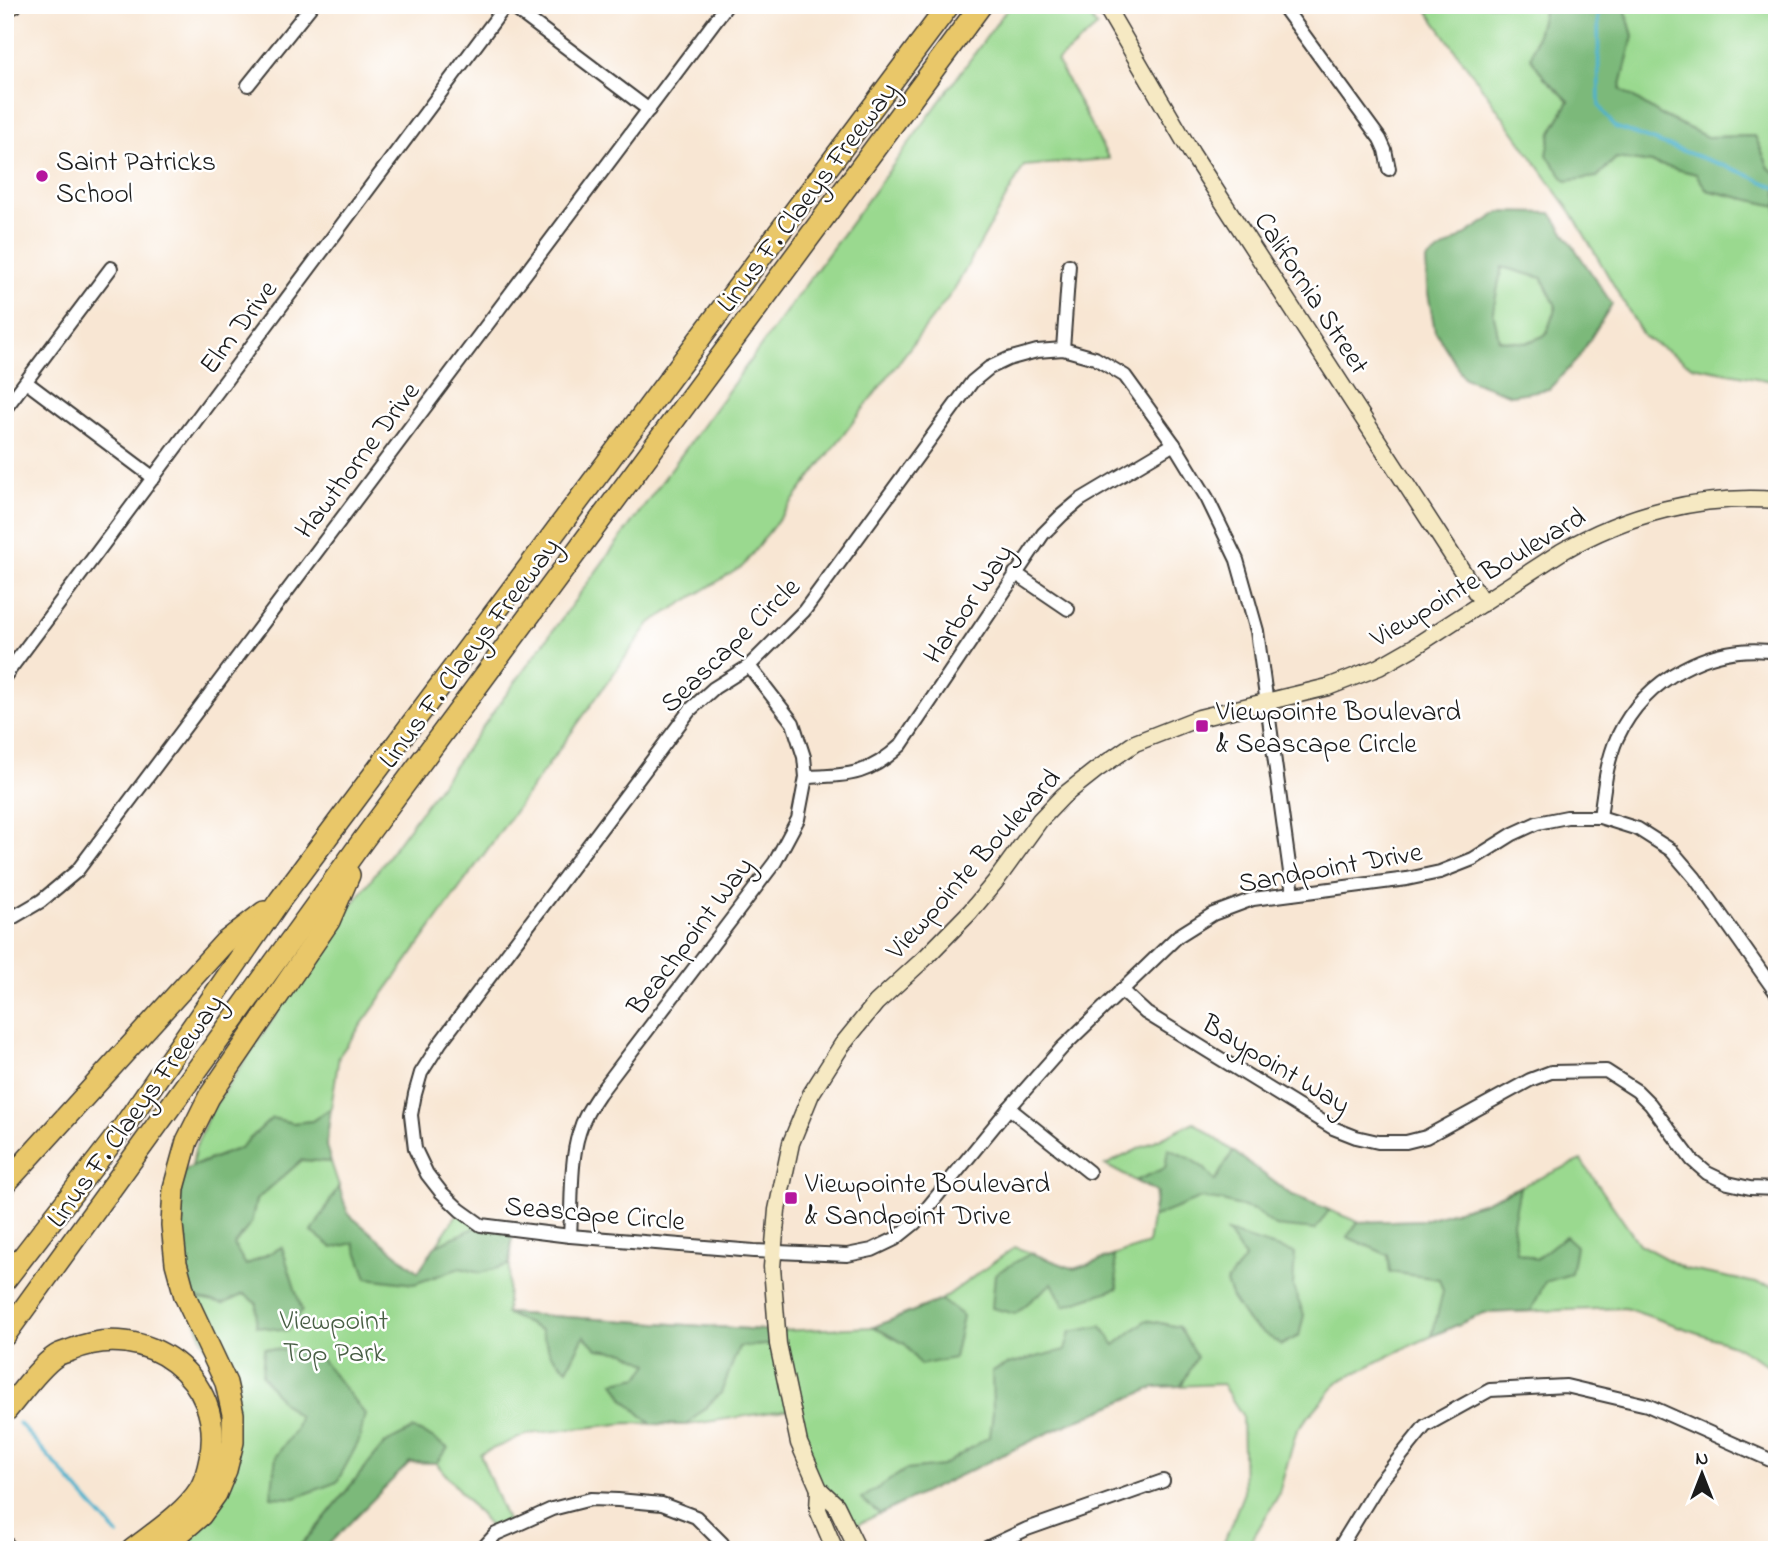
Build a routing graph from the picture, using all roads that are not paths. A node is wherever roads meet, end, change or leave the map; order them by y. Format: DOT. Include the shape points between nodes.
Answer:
graph roads {
  1 [pos="14,5"];
  2 [pos="312,5"];
  3 [pos="508,5"];
  4 [pos="727,5"];
  5 [pos="949,5"];
  6 [pos="981,5"];
  7 [pos="1105,5"];
  8 [pos="1282,5"];
  9 [pos="5,9"];
  10 [pos="248,85"];
  11 [pos="649,110"];
  12 [pos="1389,169"];
  13 [pos="1069,265"];
  14 [pos="111,268"];
  15 [pos="1063,349"];
  16 [pos="26,382"];
  17 [pos="5,409"];
  18 [pos="1174,444"];
  19 [pos="154,478"];
  20 [pos="1777,500"];
  21 [pos="1015,573"];
  22 [pos="1483,603"];
  23 [pos="1068,609"];
  24 [pos="1777,652"];
  25 [pos="749,666"];
  26 [pos="5,676"];
  27 [pos="1267,702"];
  28 [pos="806,777"];
  29 [pos="1600,817"];
  30 [pos="364,839"];
  31 [pos="1293,894"];
  32 [pos="280,900"];
  33 [pos="5,922"];
  34 [pos="1121,990"];
  35 [pos="1777,994"];
  36 [pos="1009,1108"];
  37 [pos="1089,1172"];
  38 [pos="5,1184"];
  39 [pos="1777,1189"];
  40 [pos="570,1236"];
  41 [pos="773,1252"];
  42 [pos="5,1280"];
  43 [pos="5,1335"];
  44 [pos="5,1412"];
  45 [pos="1777,1463"];
  46 [pos="1163,1481"];
  47 [pos="819,1489"];
  48 [pos="5,1544"];
  49 [pos="10,1550"];
  50 [pos="132,1550"];
  51 [pos="160,1550"];
  52 [pos="481,1550"];
  53 [pos="726,1550"];
  54 [pos="835,1550"];
  55 [pos="858,1550"];
  56 [pos="982,1550"];
  57 [pos="1338,1550"];
  1 -- 9 [label="street"];
  2 -- 10 [label="street"];
  3 -- 11 [label="street"];
  3 -- 19 [label="street, Elm Drive"];
  4 -- 11 [label="street, Hawthorne Drive"];
  5 -- 32 [label="highway, Linus F. Claeys Freeway"];
  6 -- 30 [label="highway, Linus F. Claeys Freeway"];
  7 -- 22 [label="street, California Street" via="1192,153"];
  8 -- 12 [label="street" via="1380,139"];
  11 -- 33 [label="street, Hawthorne Drive" via="77,871 41,901"];
  13 -- 15 [label="street"];
  14 -- 16 [label="street"];
  15 -- 18 [label="street, Seascape Circle" via="1095,358 1125,376"];
  15 -- 25 [label="street, Seascape Circle" via="1009,359 972,382 804,611"];
  16 -- 17 [label="street"];
  16 -- 19 [label="street"];
  18 -- 21 [label="street, Harbor Way" via="1062,514"];
  18 -- 27 [label="street, Seascape Circle" via="1237,560 1257,631"];
  19 -- 26 [label="street, Elm Drive"];
  20 -- 22 [label="street, Viewpointe Boulevard" via="1703,502 1623,522 1573,546"];
  21 -- 23 [label="street"];
  21 -- 28 [label="street, Harbor Way" via="901,745 870,769"];
  22 -- 27 [label="street, Viewpointe Boulevard" via="1367,672"];
  24 -- 29 [label="street" via="1746,650 1710,657 1655,688 1617,738"];
  25 -- 28 [label="street, Beachpoint Way" via="793,723"];
  25 -- 40 [label="street, Seascape Circle" via="713,688 690,710 421,1073 411,1115 415,1149 441,1192 481,1226"];
  27 -- 31 [label="street, Seascape Circle"];
  27 -- 41 [label="street, Viewpointe Boulevard" via="1199,718 1135,743 1096,769 1040,820 970,912 876,1003 811,1094 791,1143"];
  28 -- 40 [label="street, Beachpoint Way" via="798,819 775,862 587,1114 575,1156"];
  29 -- 31 [label="street, Sandpoint Drive" via="1537,823 1440,872"];
  29 -- 35 [label="street, Sandpoint Drive" via="1638,829 1671,850"];
  30 -- 43 [label="highway, Linus F. Claeys Freeway"];
  30 -- 51 [label="highway" via="329,921 209,1097 187,1141 174,1188 176,1263 226,1383 233,1442 216,1494 201,1516"];
  31 -- 34 [label="street, Sandpoint Drive" via="1254,900 1213,914 1178,936"];
  32 -- 38 [label="highway" via="224,943"];
  32 -- 42 [label="highway, Linus F. Claeys Freeway" via="122,1129"];
  34 -- 36 [label="street, Sandpoint Drive"];
  34 -- 39 [label="street, Baypoint Way" via="1146,1013 1333,1128 1356,1137 1378,1142 1426,1138 1530,1080 1552,1072 1606,1071 1650,1104 1707,1173 1728,1183"];
  36 -- 37 [label="street"];
  36 -- 41 [label="street, Sandpoint Drive" via="915,1223 895,1239 847,1255"];
  40 -- 41 [label="street, Seascape Circle"];
  41 -- 47 [label="street, Viewpointe Boulevard" via="783,1373 799,1443"];
  44 -- 50 [label="highway" via="56,1356 103,1340 148,1346 186,1373 212,1419 214,1442 208,1468 200,1489 179,1513"];
  45 -- 57 [label="street" via="1647,1405 1566,1386 1490,1390 1425,1426 1379,1482"];
  46 -- 56 [label="street" via="1027,1529"];
  47 -- 54 [label="street, Viewpointe Boulevard" via="818,1510"];
  47 -- 55 [label="street, Viewpointe Boulevard" via="836,1505"];
  48 -- 49 [label="street"];
  52 -- 53 [label="street" via="496,1534 551,1509 604,1500 662,1504 696,1517"];
}
